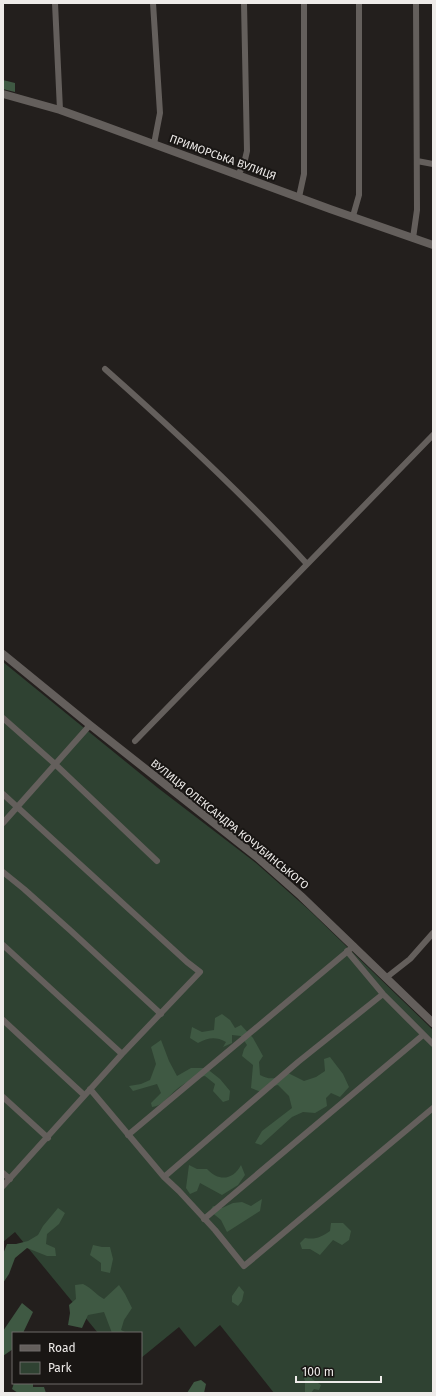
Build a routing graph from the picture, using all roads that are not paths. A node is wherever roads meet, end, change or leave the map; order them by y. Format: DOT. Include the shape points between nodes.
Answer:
graph roads {
  1 [pos="55,3"];
  2 [pos="153,3"];
  3 [pos="244,3"];
  4 [pos="304,3"];
  5 [pos="359,3"];
  6 [pos="416,3"];
  7 [pos="3,94"];
  8 [pos="60,110"];
  9 [pos="154,144"];
  10 [pos="417,161"];
  11 [pos="433,164"];
  12 [pos="238,175"];
  13 [pos="299,197"];
  14 [pos="353,216"];
  15 [pos="414,238"];
  16 [pos="433,245"];
  17 [pos="106,369"];
  18 [pos="433,435"];
  19 [pos="307,564"];
  20 [pos="3,654"];
  21 [pos="3,718"];
  22 [pos="90,725"];
  23 [pos="135,741"];
  24 [pos="55,764"];
  25 [pos="3,794"];
  26 [pos="17,807"];
  27 [pos="3,823"];
  28 [pos="157,861"];
  29 [pos="3,872"];
  30 [pos="433,933"];
  31 [pos="3,945"];
  32 [pos="350,948"];
  33 [pos="387,977"];
  34 [pos="383,994"];
  35 [pos="161,1014"];
  36 [pos="3,1020"];
  37 [pos="433,1023"];
  38 [pos="423,1035"];
  39 [pos="433,1044"];
  40 [pos="122,1054"];
  41 [pos="90,1089"];
  42 [pos="84,1095"];
  43 [pos="3,1097"];
  44 [pos="433,1108"];
  45 [pos="128,1135"];
  46 [pos="48,1138"];
  47 [pos="3,1173"];
  48 [pos="164,1177"];
  49 [pos="10,1179"];
  50 [pos="3,1186"];
  51 [pos="204,1219"];
  1 -- 8 [label="street"];
  2 -- 9 [label="street" via="160,113"];
  3 -- 12 [label="street" via="247,151"];
  4 -- 13 [label="street" via="304,174"];
  5 -- 14 [label="street" via="359,195"];
  6 -- 10 [label="street"];
  7 -- 8 [label="street, ПРИМОРСЬКА ВУЛИЦЯ"];
  8 -- 9 [label="street, ПРИМОРСЬКА ВУЛИЦЯ"];
  9 -- 12 [label="street, ПРИМОРСЬКА ВУЛИЦЯ"];
  10 -- 11 [label="street"];
  10 -- 15 [label="street"];
  12 -- 13 [label="street, ПРИМОРСЬКА ВУЛИЦЯ"];
  13 -- 14 [label="street, ПРИМОРСЬКА ВУЛИЦЯ"];
  14 -- 15 [label="street, ПРИМОРСЬКА ВУЛИЦЯ"];
  15 -- 16 [label="street, ПРИМОРСЬКА ВУЛИЦЯ"];
  17 -- 19 [label="street" via="269,523"];
  18 -- 19 [label="street"];
  19 -- 23 [label="street"];
  20 -- 22 [label="street, ВУЛИЦЯ ОЛЕКСАНДРА КОЧУБИНСЬКОГО"];
  21 -- 24 [label="street"];
  22 -- 24 [label="street"];
  22 -- 32 [label="street, ВУЛИЦЯ ОЛЕКСАНДРА КОЧУБИНСЬКОГО" via="257,857 301,896"];
  24 -- 26 [label="street"];
  24 -- 28 [label="street"];
  25 -- 26 [label="street"];
  26 -- 27 [label="street"];
  26 -- 35 [label="street" via="200,972"];
  29 -- 35 [label="street"];
  30 -- 33 [label="street" via="410,960"];
  31 -- 40 [label="street"];
  32 -- 33 [label="street, ВУЛИЦЯ ОЛЕКСАНДРА КОЧУБИНСЬКОГО"];
  32 -- 34 [label="street"];
  32 -- 45 [label="street"];
  33 -- 37 [label="street, ВУЛИЦЯ ОЛЕКСАНДРА КОЧУБИНСЬКОГО"];
  34 -- 38 [label="street"];
  34 -- 48 [label="street" via="298,1062"];
  35 -- 40 [label="street"];
  36 -- 42 [label="street"];
  38 -- 39 [label="street"];
  38 -- 51 [label="street"];
  40 -- 41 [label="street"];
  41 -- 42 [label="street"];
  41 -- 45 [label="street"];
  42 -- 46 [label="street"];
  43 -- 46 [label="street"];
  44 -- 51 [label="street" via="244,1266"];
  45 -- 48 [label="street"];
  46 -- 49 [label="street"];
  47 -- 49 [label="street"];
  48 -- 51 [label="street"];
  49 -- 50 [label="street"];
}
